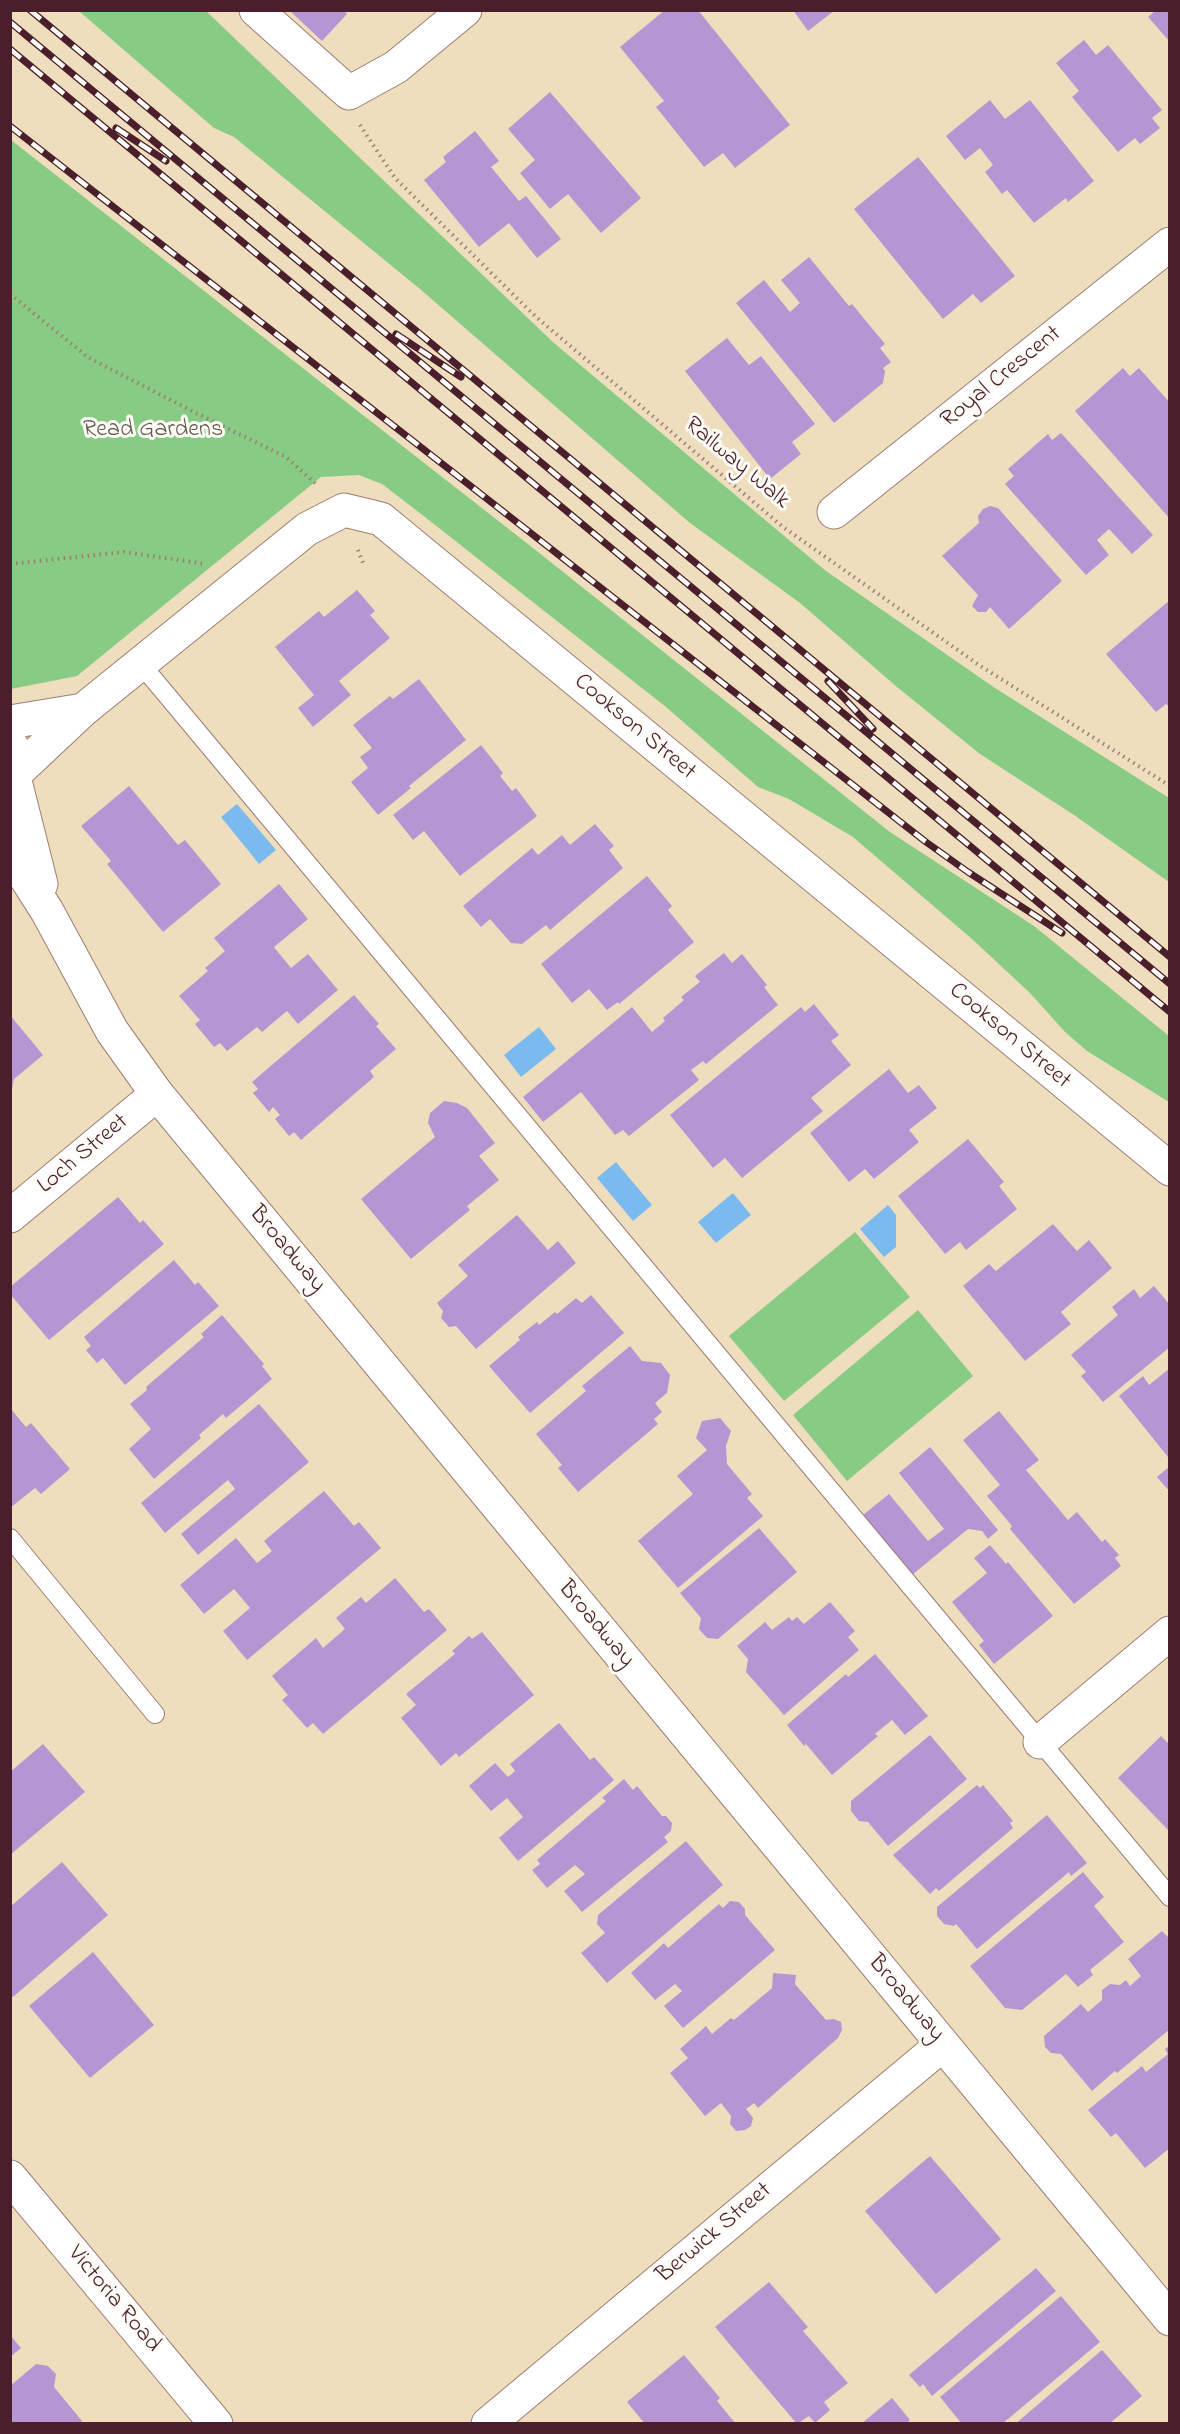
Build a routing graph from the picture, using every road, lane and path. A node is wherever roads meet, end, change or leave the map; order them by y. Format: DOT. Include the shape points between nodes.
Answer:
graph roads {
  1 [pos="256,10"];
  2 [pos="465,10"];
  3 [pos="349,93"];
  4 [pos="1170,244"];
  5 [pos="10,294"];
  6 [pos="344,510"];
  7 [pos="834,512"];
  8 [pos="363,563"];
  9 [pos="10,564"];
  10 [pos="254,572"];
  11 [pos="140,663"];
  12 [pos="83,710"];
  13 [pos="10,722"];
  14 [pos="13,771"];
  15 [pos="1170,786"];
  16 [pos="10,854"];
  17 [pos="47,911"];
  18 [pos="157,1094"];
  19 [pos="1170,1169"];
  20 [pos="10,1216"];
  21 [pos="10,1538"];
  22 [pos="1170,1633"];
  23 [pos="155,1714"];
  24 [pos="1040,1742"];
  25 [pos="1170,1897"];
  26 [pos="942,2045"];
  27 [pos="10,2177"];
  28 [pos="1170,2319"];
  29 [pos="216,2424"];
  30 [pos="488,2424"];
  1 -- 3 [label="street"];
  2 -- 3 [label="street" via="396,67"];
  3 -- 15 [label="path, Railway Walk" via="355,116 395,178 535,316 783,527 979,665"];
  4 -- 7 [label="street, Royal Crescent"];
  5 -- 6 [label="path" via="89,358 286,457"];
  6 -- 8 [label="path"];
  6 -- 10 [label="street" via="307,529"];
  6 -- 19 [label="street, Cookson Street" via="381,519"];
  9 -- 10 [label="path" via="124,552"];
  10 -- 11 [label="street"];
  11 -- 12 [label="street"];
  11 -- 24 [label="lane"];
  12 -- 13 [label="street"];
  12 -- 14 [label="street"];
  14 -- 17 [label="street, Broadway"];
  16 -- 17 [label="street, Broadway"];
  17 -- 18 [label="street, Broadway" via="112,1031"];
  18 -- 20 [label="street, Loch Street"];
  18 -- 26 [label="street, Broadway"];
  21 -- 23 [label="lane"];
  22 -- 24 [label="street"];
  24 -- 25 [label="lane"];
  26 -- 28 [label="street, Broadway"];
  26 -- 30 [label="street, Berwick Street"];
  27 -- 29 [label="street, Victoria Road"];
}
